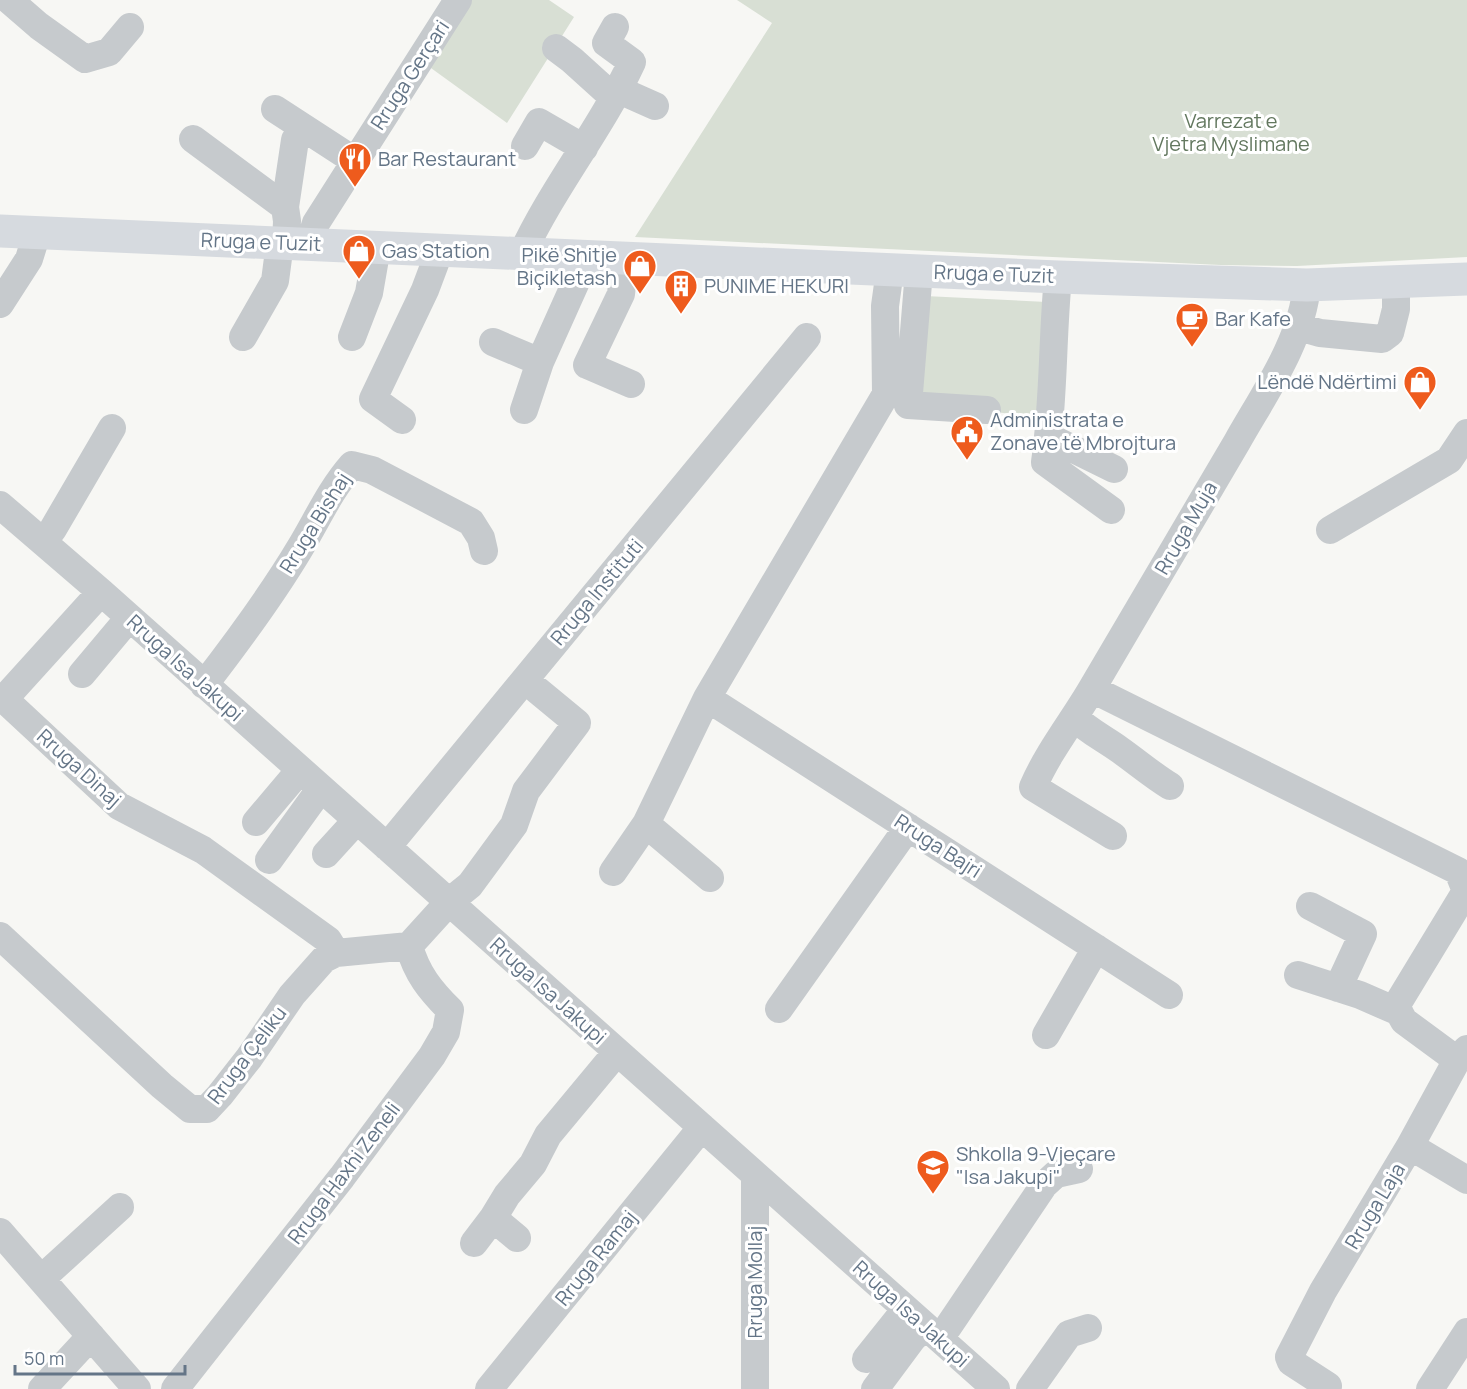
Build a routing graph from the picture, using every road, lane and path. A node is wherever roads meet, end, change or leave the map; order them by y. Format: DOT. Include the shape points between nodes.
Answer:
graph roads {
  1 [pos="9,0"];
  2 [pos="458,0"];
  3 [pos="130,27"];
  4 [pos="615,27"];
  5 [pos="556,48"];
  6 [pos="616,94"];
  7 [pos="655,106"];
  8 [pos="274,110"];
  9 [pos="193,139"];
  10 [pos="295,140"];
  11 [pos="525,146"];
  12 [pos="584,148"];
  13 [pos="355,161"];
  14 [pos="285,207"];
  15 [pos="0,231"];
  16 [pos="37,233"];
  17 [pos="291,244"];
  18 [pos="377,248"];
  19 [pos="440,250"];
  20 [pos="522,254"];
  21 [pos="578,256"];
  22 [pos="625,258"];
  23 [pos="13,264"];
  24 [pos="905,270"];
  25 [pos="1058,277"];
  26 [pos="1467,279"];
  27 [pos="1396,282"];
  28 [pos="1307,285"];
  29 [pos="0,304"];
  30 [pos="1299,327"];
  31 [pos="243,337"];
  32 [pos="352,337"];
  33 [pos="807,338"];
  34 [pos="493,342"];
  35 [pos="540,362"];
  36 [pos="631,384"];
  37 [pos="524,410"];
  38 [pos="987,410"];
  39 [pos="402,420"];
  40 [pos="112,428"];
  41 [pos="1467,433"];
  42 [pos="1048,437"];
  43 [pos="1114,469"];
  44 [pos="1111,510"];
  45 [pos="4,517"];
  46 [pos="1330,530"];
  47 [pos="43,543"];
  48 [pos="484,551"];
  49 [pos="101,592"];
  50 [pos="129,618"];
  51 [pos="82,674"];
  52 [pos="204,685"];
  53 [pos="1092,689"];
  54 [pos="537,690"];
  55 [pos="707,698"];
  56 [pos="1074,717"];
  57 [pos="311,779"];
  58 [pos="1170,786"];
  59 [pos="357,820"];
  60 [pos="256,822"];
  61 [pos="646,824"];
  62 [pos="908,827"];
  63 [pos="1113,836"];
  64 [pos="387,847"];
  65 [pos="327,854"];
  66 [pos="269,860"];
  67 [pos="613,872"];
  68 [pos="710,879"];
  69 [pos="449,902"];
  70 [pos="1310,906"];
  71 [pos="1467,924"];
  72 [pos="0,936"];
  73 [pos="409,946"];
  74 [pos="1096,948"];
  75 [pos="336,953"];
  76 [pos="1298,975"];
  77 [pos="1338,988"];
  78 [pos="1169,994"];
  79 [pos="779,1008"];
  80 [pos="1400,1012"];
  81 [pos="1046,1035"];
  82 [pos="616,1052"];
  83 [pos="1462,1055"];
  84 [pos="702,1128"];
  85 [pos="1410,1146"];
  86 [pos="1079,1169"];
  87 [pos="755,1175"];
  88 [pos="1467,1180"];
  89 [pos="500,1207"];
  90 [pos="120,1208"];
  91 [pos="0,1233"];
  92 [pos="517,1238"];
  93 [pos="474,1243"];
  94 [pos="41,1279"];
  95 [pos="923,1324"];
  96 [pos="1088,1328"];
  97 [pos="1467,1332"];
  98 [pos="90,1336"];
  99 [pos="866,1359"];
  100 [pos="1457,1369"];
  101 [pos="1328,1386"];
  102 [pos="991,1387"];
  103 [pos="42,1389"];
  104 [pos="137,1389"];
  105 [pos="175,1389"];
  106 [pos="489,1389"];
  107 [pos="754,1389"];
  108 [pos="874,1389"];
  109 [pos="1030,1389"];
  110 [pos="1430,1389"];
  1 -- 3 [label="street" via="85,58 109,52"];
  2 -- 13 [label="street, Rruga Gerçari"];
  4 -- 6 [label="street" via="606,43 632,62"];
  5 -- 6 [label="street"];
  6 -- 7 [label="street"];
  6 -- 12 [label="street"];
  8 -- 13 [label="street"];
  9 -- 14 [label="street"];
  10 -- 14 [label="street"];
  11 -- 12 [label="street" via="539,122"];
  12 -- 20 [label="street"];
  13 -- 17 [label="street, Rruga Gerçari" via="316,223"];
  14 -- 17 [label="street"];
  15 -- 16 [label="main road, Rruga e Tuzit"];
  16 -- 17 [label="main road, Rruga e Tuzit"];
  16 -- 23 [label="street"];
  17 -- 18 [label="main road, Rruga e Tuzit"];
  17 -- 31 [label="street"];
  18 -- 19 [label="main road, Rruga e Tuzit"];
  18 -- 32 [label="street" via="369,293"];
  19 -- 20 [label="main road, Rruga e Tuzit"];
  19 -- 39 [label="street" via="373,399"];
  20 -- 21 [label="main road, Rruga e Tuzit"];
  21 -- 22 [label="main road, Rruga e Tuzit"];
  21 -- 35 [label="street" via="574,284"];
  22 -- 24 [label="main road, Rruga e Tuzit"];
  22 -- 36 [label="street" via="621,294 587,365"];
  23 -- 29 [label="street"];
  24 -- 25 [label="main road, Rruga e Tuzit"];
  24 -- 38 [label="street" via="908,405"];
  24 -- 55 [label="street" via="885,306 886,394"];
  25 -- 28 [label="main road, Rruga e Tuzit"];
  25 -- 42 [label="street"];
  26 -- 27 [label="main road, Rruga e Tuzit"];
  27 -- 28 [label="main road, Rruga e Tuzit"];
  27 -- 30 [label="street" via="1396,309 1390,333 1382,339"];
  28 -- 30 [label="street, Rruga Muja"];
  30 -- 53 [label="street, Rruga Muja" via="1267,390"];
  33 -- 64 [label="street, Rruga Instituti"];
  34 -- 35 [label="street"];
  35 -- 37 [label="street"];
  40 -- 47 [label="street"];
  41 -- 46 [label="street" via="1449,460"];
  42 -- 43 [label="street"];
  42 -- 44 [label="street" via="1045,462"];
  45 -- 47 [label="street, Rruga Isa Jakupi"];
  47 -- 49 [label="street, Rruga Isa Jakupi"];
  48 -- 52 [label="street, Rruga Bishaj" via="471,522 372,470 352,465 340,478 299,550"];
  49 -- 50 [label="street, Rruga Isa Jakupi"];
  49 -- 75 [label="street, Rruga Dinaj" via="4,699 119,806 203,850 328,940"];
  50 -- 51 [label="street"];
  50 -- 52 [label="street, Rruga Isa Jakupi"];
  52 -- 57 [label="street, Rruga Isa Jakupi"];
  53 -- 56 [label="street, Rruga Muja"];
  53 -- 80 [label="street" via="1458,871 1466,891"];
  54 -- 69 [label="street" via="577,723 526,791 514,825 470,885"];
  55 -- 61 [label="street"];
  55 -- 62 [label="street, Rruga Bajri"];
  56 -- 58 [label="street"];
  56 -- 63 [label="street, Rruga Muja" via="1044,762 1033,787"];
  57 -- 59 [label="street, Rruga Isa Jakupi"];
  57 -- 60 [label="street"];
  57 -- 66 [label="street"];
  59 -- 64 [label="street, Rruga Isa Jakupi"];
  59 -- 65 [label="street"];
  61 -- 67 [label="street"];
  61 -- 68 [label="street"];
  62 -- 74 [label="street, Rruga Bajri"];
  62 -- 79 [label="street"];
  64 -- 69 [label="street, Rruga Isa Jakupi"];
  69 -- 73 [label="street"];
  69 -- 82 [label="street, Rruga Isa Jakupi"];
  70 -- 77 [label="street" via="1363,934"];
  71 -- 80 [label="street" via="1414,1009"];
  72 -- 75 [label="street, Rruga Çeliku" via="190,1109 207,1109 249,1058 292,995 324,959"];
  73 -- 75 [label="street"];
  73 -- 105 [label="street, Rruga Haxhi Zeneli" via="414,964 430,989 450,1010 446,1032 342,1177"];
  74 -- 78 [label="street, Rruga Bajri"];
  74 -- 81 [label="street"];
  76 -- 77 [label="street"];
  77 -- 80 [label="street"];
  80 -- 83 [label="street"];
  82 -- 84 [label="street, Rruga Isa Jakupi"];
  82 -- 89 [label="street" via="548,1135 533,1164"];
  83 -- 85 [label="street"];
  84 -- 87 [label="street, Rruga Isa Jakupi"];
  84 -- 106 [label="street, Rruga Ramaj"];
  85 -- 88 [label="street, Rruga Laja"];
  85 -- 101 [label="street, Rruga Laja" via="1323,1291 1289,1360"];
  86 -- 95 [label="street" via="1056,1174 1044,1185 948,1327"];
  87 -- 95 [label="street, Rruga Isa Jakupi"];
  87 -- 107 [label="street, Rruga Mollaj"];
  89 -- 92 [label="street"];
  89 -- 93 [label="street"];
  90 -- 94 [label="street"];
  91 -- 94 [label="street"];
  94 -- 98 [label="street"];
  95 -- 99 [label="street"];
  95 -- 102 [label="street, Rruga Isa Jakupi"];
  95 -- 108 [label="street"];
  96 -- 109 [label="street" via="1069,1334"];
  97 -- 100 [label="street"];
  98 -- 103 [label="street"];
  98 -- 104 [label="street"];
  100 -- 110 [label="street"];
}
